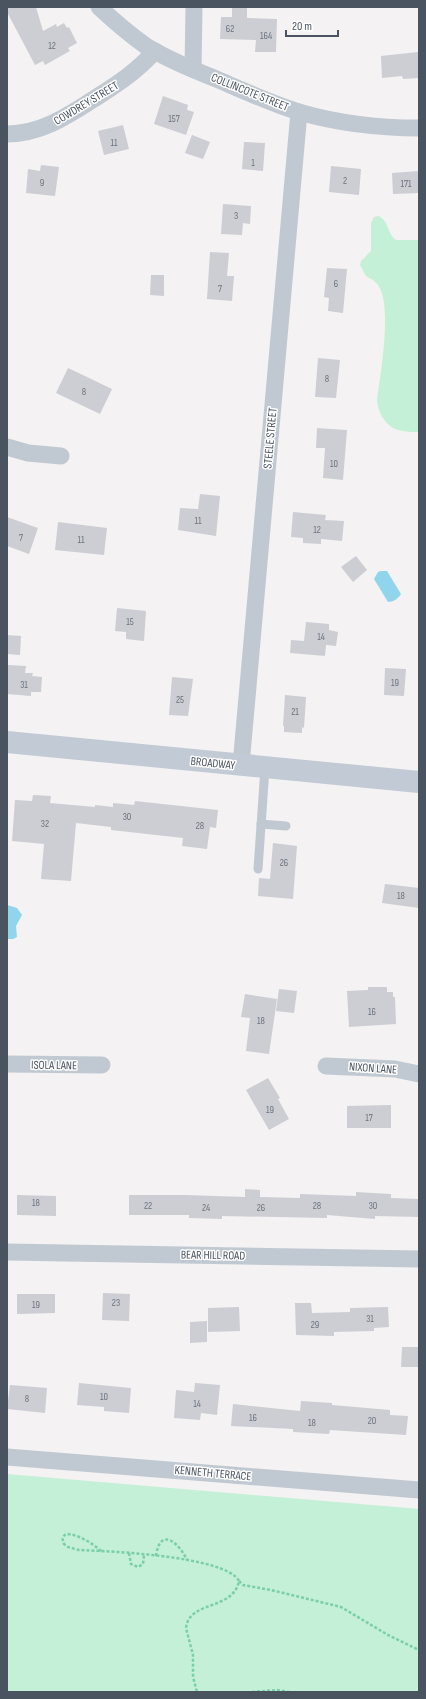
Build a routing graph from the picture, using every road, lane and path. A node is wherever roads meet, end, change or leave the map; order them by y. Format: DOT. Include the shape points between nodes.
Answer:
graph roads {
  1 [pos="99,7"];
  2 [pos="194,7"];
  3 [pos="155,51"];
  4 [pos="193,69"];
  5 [pos="299,112"];
  6 [pos="419,128"];
  7 [pos="7,134"];
  8 [pos="7,447"];
  9 [pos="61,456"];
  10 [pos="7,742"];
  11 [pos="241,765"];
  12 [pos="265,768"];
  13 [pos="419,782"];
  14 [pos="261,824"];
  15 [pos="286,826"];
  16 [pos="258,869"];
  17 [pos="7,1064"];
  18 [pos="102,1065"];
  19 [pos="326,1066"];
  20 [pos="419,1074"];
  21 [pos="7,1252"];
  22 [pos="419,1258"];
  23 [pos="7,1457"];
  24 [pos="419,1490"];
  25 [pos="101,1551"];
  26 [pos="129,1553"];
  27 [pos="144,1555"];
  28 [pos="156,1556"];
  29 [pos="187,1560"];
  30 [pos="239,1581"];
  31 [pos="419,1650"];
  32 [pos="197,1692"];
  33 [pos="252,1692"];
  34 [pos="290,1692"];
  1 -- 3 [label="street, COLLINCOTE STREET" via="131,35"];
  2 -- 4 [label="street"];
  3 -- 4 [label="street, COLLINCOTE STREET"];
  3 -- 7 [label="street, COWDREY STREET" via="138,69 69,115 36,130"];
  4 -- 5 [label="street, COLLINCOTE STREET"];
  5 -- 6 [label="street, COLLINCOTE STREET" via="361,124"];
  5 -- 11 [label="street, STEELE STREET"];
  8 -- 9 [label="street" via="28,453"];
  10 -- 11 [label="main road, BROADWAY"];
  11 -- 12 [label="main road, BROADWAY"];
  12 -- 13 [label="main road, BROADWAY"];
  12 -- 14 [label="lane"];
  14 -- 15 [label="lane"];
  14 -- 16 [label="lane"];
  17 -- 18 [label="street, ISOLA LANE"];
  19 -- 20 [label="street, NIXON LANE" via="395,1069"];
  21 -- 22 [label="street, BEAR HILL ROAD"];
  23 -- 24 [label="street, KENNETH TERRACE"];
  25 -- 25 [label="path" via="68,1547 62,1540 63,1536 73,1534"];
  25 -- 26 [label="path"];
  26 -- 27 [label="path"];
  26 -- 27 [label="path" via="131,1564 138,1566 143,1564"];
  27 -- 28 [label="path"];
  28 -- 29 [label="path"];
  28 -- 29 [label="path" via="160,1542 168,1539 180,1548"];
  29 -- 30 [label="path" via="227,1570 237,1576"];
  30 -- 31 [label="path" via="243,1585 341,1607"];
  30 -- 32 [label="path" via="236,1591 231,1596 198,1611 186,1623"];
  33 -- 34 [label="path"];
}
